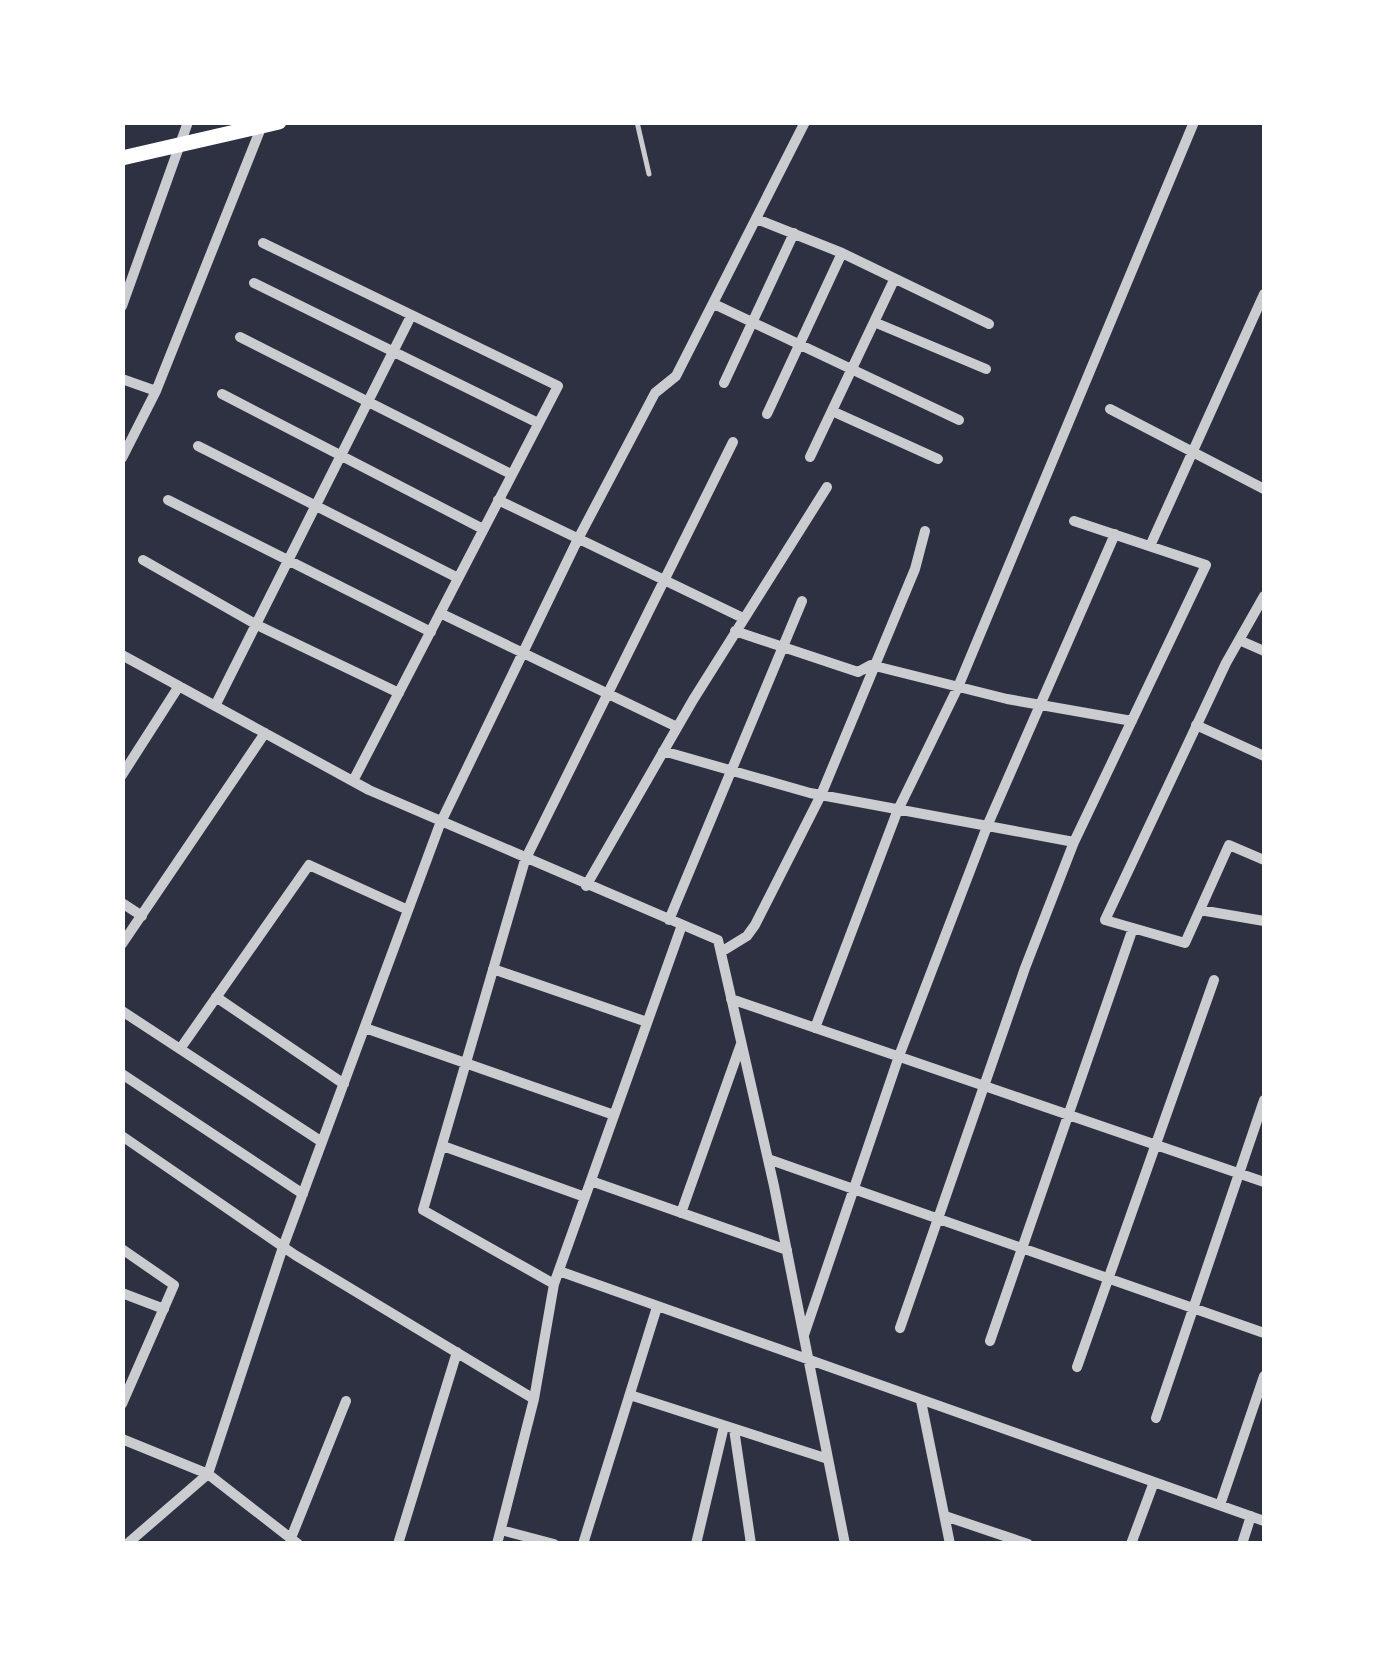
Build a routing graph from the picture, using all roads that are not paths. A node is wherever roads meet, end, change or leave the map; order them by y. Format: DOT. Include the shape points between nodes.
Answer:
graph roads {
  1 [pos="188,122"];
  2 [pos="279,122"];
  3 [pos="636,122"];
  4 [pos="805,122"];
  5 [pos="1194,122"];
  6 [pos="263,125"];
  7 [pos="180,145"];
  8 [pos="122,158"];
  9 [pos="649,174"];
  10 [pos="759,220"];
  11 [pos="794,233"];
  12 [pos="263,243"];
  13 [pos="842,253"];
  14 [pos="894,280"];
  15 [pos="254,283"];
  16 [pos="1264,294"];
  17 [pos="714,304"];
  18 [pos="122,306"];
  19 [pos="412,316"];
  20 [pos="751,322"];
  21 [pos="874,322"];
  22 [pos="989,324"];
  23 [pos="240,337"];
  24 [pos="801,345"];
  25 [pos="394,352"];
  26 [pos="986,369"];
  27 [pos="851,370"];
  28 [pos="122,379"];
  29 [pos="724,383"];
  30 [pos="156,390"];
  31 [pos="222,394"];
  32 [pos="367,405"];
  33 [pos="1110,409"];
  34 [pos="832,411"];
  35 [pos="766,414"];
  36 [pos="960,420"];
  37 [pos="538,423"];
  38 [pos="733,442"];
  39 [pos="198,446"];
  40 [pos="1193,452"];
  41 [pos="340,457"];
  42 [pos="810,457"];
  43 [pos="122,458"];
  44 [pos="938,459"];
  45 [pos="511,474"];
  46 [pos="827,488"];
  47 [pos="1264,489"];
  48 [pos="168,500"];
  49 [pos="498,500"];
  50 [pos="316,506"];
  51 [pos="1074,521"];
  52 [pos="483,529"];
  53 [pos="925,531"];
  54 [pos="1115,534"];
  55 [pos="578,539"];
  56 [pos="1150,546"];
  57 [pos="143,560"];
  58 [pos="288,561"];
  59 [pos="458,578"];
  60 [pos="663,580"];
  61 [pos="1264,596"];
  62 [pos="802,601"];
  63 [pos="440,613"];
  64 [pos="743,618"];
  65 [pos="257,624"];
  66 [pos="735,631"];
  67 [pos="430,632"];
  68 [pos="1240,640"];
  69 [pos="783,647"];
  70 [pos="1264,651"];
  71 [pos="522,654"];
  72 [pos="122,655"];
  73 [pos="872,665"];
  74 [pos="179,686"];
  75 [pos="958,686"];
  76 [pos="399,693"];
  77 [pos="606,693"];
  78 [pos="1040,705"];
  79 [pos="216,706"];
  80 [pos="1132,722"];
  81 [pos="1196,725"];
  82 [pos="677,727"];
  83 [pos="265,734"];
  84 [pos="663,751"];
  85 [pos="1264,756"];
  86 [pos="731,771"];
  87 [pos="122,774"];
  88 [pos="353,781"];
  89 [pos="821,796"];
  90 [pos="897,812"];
  91 [pos="440,824"];
  92 [pos="988,824"];
  93 [pos="1074,842"];
  94 [pos="525,860"];
  95 [pos="1264,860"];
  96 [pos="586,886"];
  97 [pos="122,904"];
  98 [pos="408,910"];
  99 [pos="1200,910"];
  100 [pos="142,916"];
  101 [pos="668,920"];
  102 [pos="1264,921"];
  103 [pos="682,925"];
  104 [pos="1133,928"];
  105 [pos="122,944"];
  106 [pos="719,946"];
  107 [pos="494,969"];
  108 [pos="1214,980"];
  109 [pos="216,996"];
  110 [pos="731,999"];
  111 [pos="122,1011"];
  112 [pos="647,1022"];
  113 [pos="365,1028"];
  114 [pos="814,1028"];
  115 [pos="741,1042"];
  116 [pos="180,1049"];
  117 [pos="899,1056"];
  118 [pos="467,1064"];
  119 [pos="122,1074"];
  120 [pos="344,1084"];
  121 [pos="985,1086"];
  122 [pos="1264,1100"];
  123 [pos="1067,1114"];
  124 [pos="614,1115"];
  125 [pos="122,1136"];
  126 [pos="322,1142"];
  127 [pos="1158,1145"];
  128 [pos="444,1146"];
  129 [pos="768,1158"];
  130 [pos="1242,1174"];
  131 [pos="591,1181"];
  132 [pos="1264,1182"];
  133 [pos="856,1186"];
  134 [pos="303,1194"];
  135 [pos="585,1197"];
  136 [pos="681,1213"];
  137 [pos="940,1217"];
  138 [pos="283,1247"];
  139 [pos="1023,1247"];
  140 [pos="122,1249"];
  141 [pos="787,1250"];
  142 [pos="559,1271"];
  143 [pos="1108,1277"];
  144 [pos="554,1284"];
  145 [pos="122,1293"];
  146 [pos="657,1307"];
  147 [pos="1195,1308"];
  148 [pos="164,1309"];
  149 [pos="900,1328"];
  150 [pos="1264,1332"];
  151 [pos="804,1335"];
  152 [pos="990,1342"];
  153 [pos="457,1352"];
  154 [pos="809,1363"];
  155 [pos="1077,1367"];
  156 [pos="1264,1376"];
  157 [pos="630,1395"];
  158 [pos="534,1399"];
  159 [pos="346,1401"];
  160 [pos="920,1401"];
  161 [pos="122,1404"];
  162 [pos="1156,1418"];
  163 [pos="729,1427"];
  164 [pos="122,1439"];
  165 [pos="828,1459"];
  166 [pos="208,1474"];
  167 [pos="1154,1482"];
  168 [pos="1220,1505"];
  169 [pos="944,1516"];
  170 [pos="1251,1516"];
  171 [pos="1264,1521"];
  172 [pos="501,1530"];
  173 [pos="295,1541"];
  174 [pos="127,1543"];
  175 [pos="398,1544"];
  176 [pos="497,1544"];
  177 [pos="554,1544"];
  178 [pos="584,1544"];
  179 [pos="696,1544"];
  180 [pos="751,1544"];
  181 [pos="845,1544"];
  182 [pos="950,1544"];
  183 [pos="1028,1544"];
  184 [pos="1131,1544"];
  185 [pos="1242,1544"];
  1 -- 7 [label="street"];
  2 -- 6 [label="highway"];
  3 -- 9 [label="lane"];
  4 -- 10 [label="street"];
  5 -- 75 [label="street"];
  6 -- 7 [label="highway"];
  6 -- 30 [label="street"];
  7 -- 8 [label="highway"];
  7 -- 18 [label="street"];
  10 -- 11 [label="street"];
  10 -- 17 [label="street"];
  11 -- 13 [label="street"];
  11 -- 20 [label="street"];
  12 -- 19 [label="street"];
  13 -- 14 [label="street"];
  13 -- 24 [label="street"];
  14 -- 21 [label="street"];
  14 -- 22 [label="street"];
  15 -- 25 [label="street"];
  16 -- 40 [label="street"];
  17 -- 20 [label="street"];
  17 -- 55 [label="street" via="676,376 656,393"];
  19 -- 25 [label="street"];
  19 -- 37 [label="street" via="558,386"];
  20 -- 24 [label="street"];
  20 -- 29 [label="street"];
  21 -- 26 [label="street"];
  21 -- 27 [label="street"];
  23 -- 32 [label="street"];
  24 -- 27 [label="street"];
  24 -- 35 [label="street"];
  25 -- 32 [label="street"];
  25 -- 37 [label="street"];
  27 -- 34 [label="street"];
  27 -- 36 [label="street"];
  28 -- 30 [label="street"];
  30 -- 43 [label="street"];
  31 -- 41 [label="street"];
  32 -- 41 [label="street"];
  32 -- 45 [label="street"];
  33 -- 40 [label="street"];
  34 -- 42 [label="street"];
  34 -- 44 [label="street"];
  37 -- 45 [label="street"];
  38 -- 60 [label="street"];
  39 -- 50 [label="street"];
  40 -- 47 [label="street"];
  40 -- 56 [label="street"];
  41 -- 50 [label="street"];
  41 -- 52 [label="street"];
  45 -- 49 [label="street"];
  46 -- 64 [label="street"];
  48 -- 58 [label="street"];
  49 -- 52 [label="street"];
  49 -- 55 [label="street"];
  50 -- 58 [label="street"];
  50 -- 59 [label="street"];
  51 -- 54 [label="street"];
  52 -- 59 [label="street"];
  53 -- 73 [label="street"];
  54 -- 56 [label="street"];
  54 -- 78 [label="street"];
  55 -- 60 [label="street"];
  55 -- 71 [label="street"];
  56 -- 80 [label="street" via="1206,565"];
  57 -- 65 [label="street"];
  58 -- 65 [label="street"];
  58 -- 67 [label="street"];
  59 -- 63 [label="street"];
  60 -- 64 [label="street"];
  60 -- 77 [label="street"];
  61 -- 68 [label="street"];
  62 -- 69 [label="street"];
  63 -- 67 [label="street"];
  63 -- 71 [label="street"];
  64 -- 66 [label="street"];
  65 -- 76 [label="street"];
  65 -- 79 [label="street"];
  66 -- 69 [label="street"];
  66 -- 82 [label="street"];
  67 -- 76 [label="street"];
  68 -- 70 [label="street"];
  68 -- 81 [label="street"];
  69 -- 73 [label="street" via="858,672"];
  69 -- 86 [label="street"];
  71 -- 77 [label="street"];
  71 -- 91 [label="street"];
  72 -- 74 [label="street"];
  73 -- 75 [label="street"];
  73 -- 89 [label="street"];
  74 -- 79 [label="street"];
  74 -- 87 [label="street"];
  75 -- 78 [label="street"];
  75 -- 90 [label="street"];
  76 -- 88 [label="street"];
  77 -- 82 [label="street"];
  77 -- 94 [label="street"];
  78 -- 80 [label="street"];
  78 -- 92 [label="street"];
  79 -- 83 [label="street"];
  80 -- 93 [label="street"];
  81 -- 85 [label="street"];
  81 -- 104 [label="street" via="1105,920"];
  82 -- 84 [label="street"];
  83 -- 88 [label="street"];
  83 -- 100 [label="street"];
  84 -- 86 [label="street"];
  84 -- 96 [label="street"];
  86 -- 89 [label="street"];
  86 -- 101 [label="street"];
  88 -- 91 [label="street"];
  89 -- 90 [label="street"];
  89 -- 106 [label="street" via="756,925 747,936"];
  90 -- 92 [label="street"];
  90 -- 114 [label="street"];
  91 -- 94 [label="street"];
  91 -- 98 [label="street"];
  92 -- 93 [label="street"];
  92 -- 117 [label="street"];
  93 -- 121 [label="street"];
  94 -- 96 [label="street"];
  94 -- 107 [label="street"];
  95 -- 99 [label="street" via="1230,845"];
  96 -- 101 [label="street"];
  97 -- 100 [label="street"];
  98 -- 109 [label="street" via="309,865"];
  98 -- 113 [label="street"];
  99 -- 102 [label="street"];
  99 -- 104 [label="street" via="1184,943"];
  100 -- 105 [label="street"];
  101 -- 103 [label="street"];
  103 -- 106 [label="street"];
  103 -- 112 [label="street"];
  104 -- 123 [label="street"];
  106 -- 110 [label="street"];
  107 -- 112 [label="street"];
  107 -- 118 [label="street"];
  108 -- 127 [label="street"];
  109 -- 116 [label="street"];
  109 -- 120 [label="street"];
  110 -- 114 [label="street"];
  110 -- 115 [label="street"];
  111 -- 116 [label="street"];
  112 -- 124 [label="street"];
  113 -- 118 [label="street"];
  113 -- 120 [label="street"];
  114 -- 117 [label="street"];
  115 -- 129 [label="street"];
  115 -- 136 [label="street"];
  116 -- 126 [label="street"];
  117 -- 121 [label="street"];
  117 -- 133 [label="street"];
  118 -- 124 [label="street"];
  118 -- 128 [label="street"];
  119 -- 134 [label="street"];
  120 -- 126 [label="street"];
  121 -- 123 [label="street"];
  121 -- 137 [label="street"];
  122 -- 130 [label="street"];
  123 -- 127 [label="street"];
  123 -- 139 [label="street"];
  124 -- 131 [label="street"];
  125 -- 138 [label="street"];
  126 -- 134 [label="street"];
  127 -- 130 [label="street"];
  127 -- 143 [label="street"];
  128 -- 135 [label="street"];
  128 -- 144 [label="street" via="423,1210"];
  129 -- 133 [label="street"];
  129 -- 141 [label="street"];
  130 -- 132 [label="street"];
  130 -- 147 [label="street"];
  131 -- 135 [label="street"];
  131 -- 136 [label="street"];
  133 -- 137 [label="street"];
  133 -- 151 [label="street"];
  134 -- 138 [label="street"];
  135 -- 142 [label="street"];
  136 -- 141 [label="street"];
  137 -- 139 [label="street"];
  137 -- 149 [label="street"];
  138 -- 153 [label="street"];
  138 -- 166 [label="street"];
  139 -- 143 [label="street"];
  139 -- 152 [label="street"];
  140 -- 148 [label="street" via="174,1285"];
  141 -- 151 [label="street"];
  142 -- 144 [label="street"];
  142 -- 146 [label="street"];
  143 -- 147 [label="street"];
  143 -- 155 [label="street"];
  144 -- 158 [label="street"];
  145 -- 148 [label="street"];
  146 -- 154 [label="street"];
  146 -- 157 [label="street"];
  147 -- 150 [label="street"];
  147 -- 162 [label="street"];
  148 -- 161 [label="street"];
  151 -- 154 [label="street"];
  153 -- 158 [label="street"];
  153 -- 175 [label="street"];
  154 -- 160 [label="street"];
  154 -- 165 [label="street"];
  156 -- 168 [label="street"];
  157 -- 163 [label="street"];
  157 -- 178 [label="street"];
  158 -- 172 [label="street"];
  159 -- 173 [label="street"];
  160 -- 167 [label="street"];
  160 -- 169 [label="street"];
  163 -- 165 [label="street"];
  163 -- 179 [label="street"];
  163 -- 180 [label="street"];
  164 -- 166 [label="street"];
  165 -- 181 [label="street"];
  166 -- 173 [label="street"];
  166 -- 174 [label="street"];
  167 -- 168 [label="street"];
  167 -- 184 [label="street"];
  168 -- 170 [label="street"];
  169 -- 182 [label="street"];
  169 -- 183 [label="street"];
  170 -- 171 [label="street"];
  170 -- 185 [label="street"];
  172 -- 176 [label="street"];
  172 -- 177 [label="street"];
}
